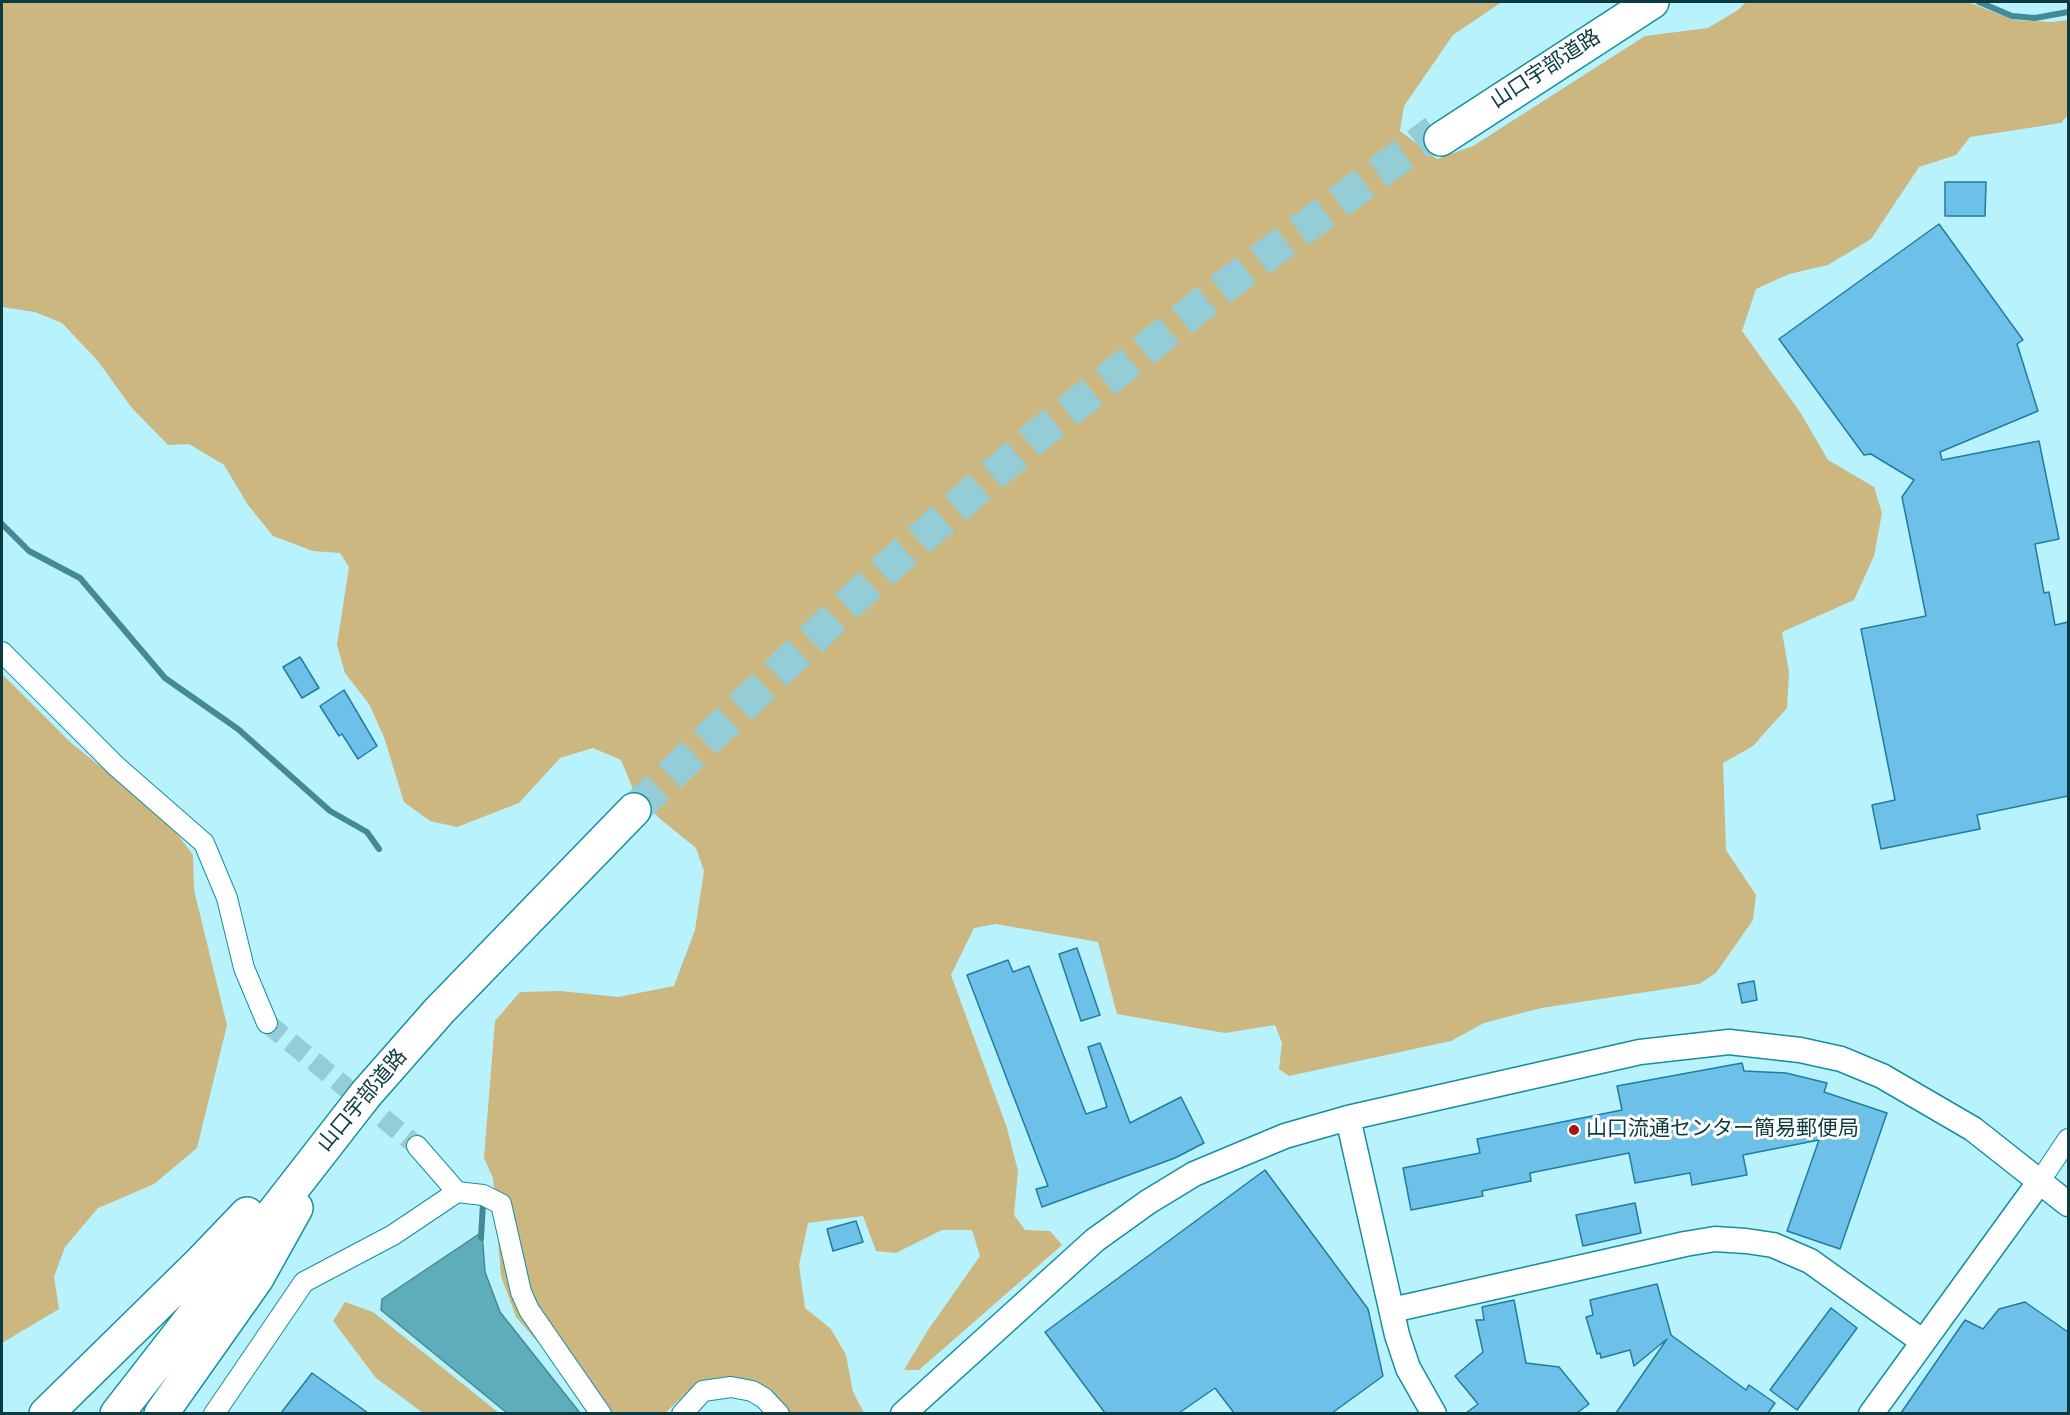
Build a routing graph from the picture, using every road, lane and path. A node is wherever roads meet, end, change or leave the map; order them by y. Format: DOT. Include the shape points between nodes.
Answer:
graph roads {
  1 [pos="1631,2"];
  2 [pos="1652,2"];
  3 [pos="2,652"];
  4 [pos="267,1023"];
  5 [pos="366,1094"];
  6 [pos="1348,1118"];
  7 [pos="2068,1139"];
  8 [pos="417,1146"];
  9 [pos="2040,1181"];
  10 [pos="457,1192"];
  11 [pos="2068,1204"];
  12 [pos="297,1207"];
  13 [pos="1392,1310"];
  14 [pos="1922,1341"];
  15 [pos="45,1413"];
  16 [pos="117,1413"];
  17 [pos="131,1413"];
  18 [pos="161,1413"];
  19 [pos="214,1413"];
  20 [pos="601,1413"];
  21 [pos="682,1413"];
  22 [pos="780,1413"];
  23 [pos="903,1413"];
  24 [pos="1434,1413"];
  25 [pos="1870,1413"];
  1 -- 2 [label="highway, 山口宇部道路" via="1438,135"];
  3 -- 4 [label="street" via="116,766 204,843 227,898 244,968"];
  5 -- 12 [label="highway, 山口宇部道路" via="463,985 639,815 443,1031"];
  5 -- 15 [label="highway"];
  5 -- 16 [label="highway, 山口宇部道路"];
  6 -- 9 [label="street" via="1640,1052 1729,1042 1770,1045 1841,1059 1882,1076 1973,1129"];
  6 -- 13 [label="street"];
  6 -- 23 [label="street" via="1239,1154 1194,1174 1148,1202 1095,1240"];
  7 -- 9 [label="street"];
  8 -- 10 [label="street"];
  9 -- 11 [label="street"];
  9 -- 14 [label="street"];
  10 -- 19 [label="street" via="393,1235 304,1282"];
  10 -- 20 [label="street" via="483,1195 501,1204 520,1292"];
  12 -- 17 [label="highway, 山口宇部道路"];
  12 -- 18 [label="highway" via="257,1278"];
  13 -- 14 [label="street" via="1715,1239 1773,1245 1810,1261"];
  13 -- 24 [label="street" via="1408,1368"];
  14 -- 25 [label="street"];
  21 -- 22 [label="street" via="704,1391 731,1387 752,1391"];
}
